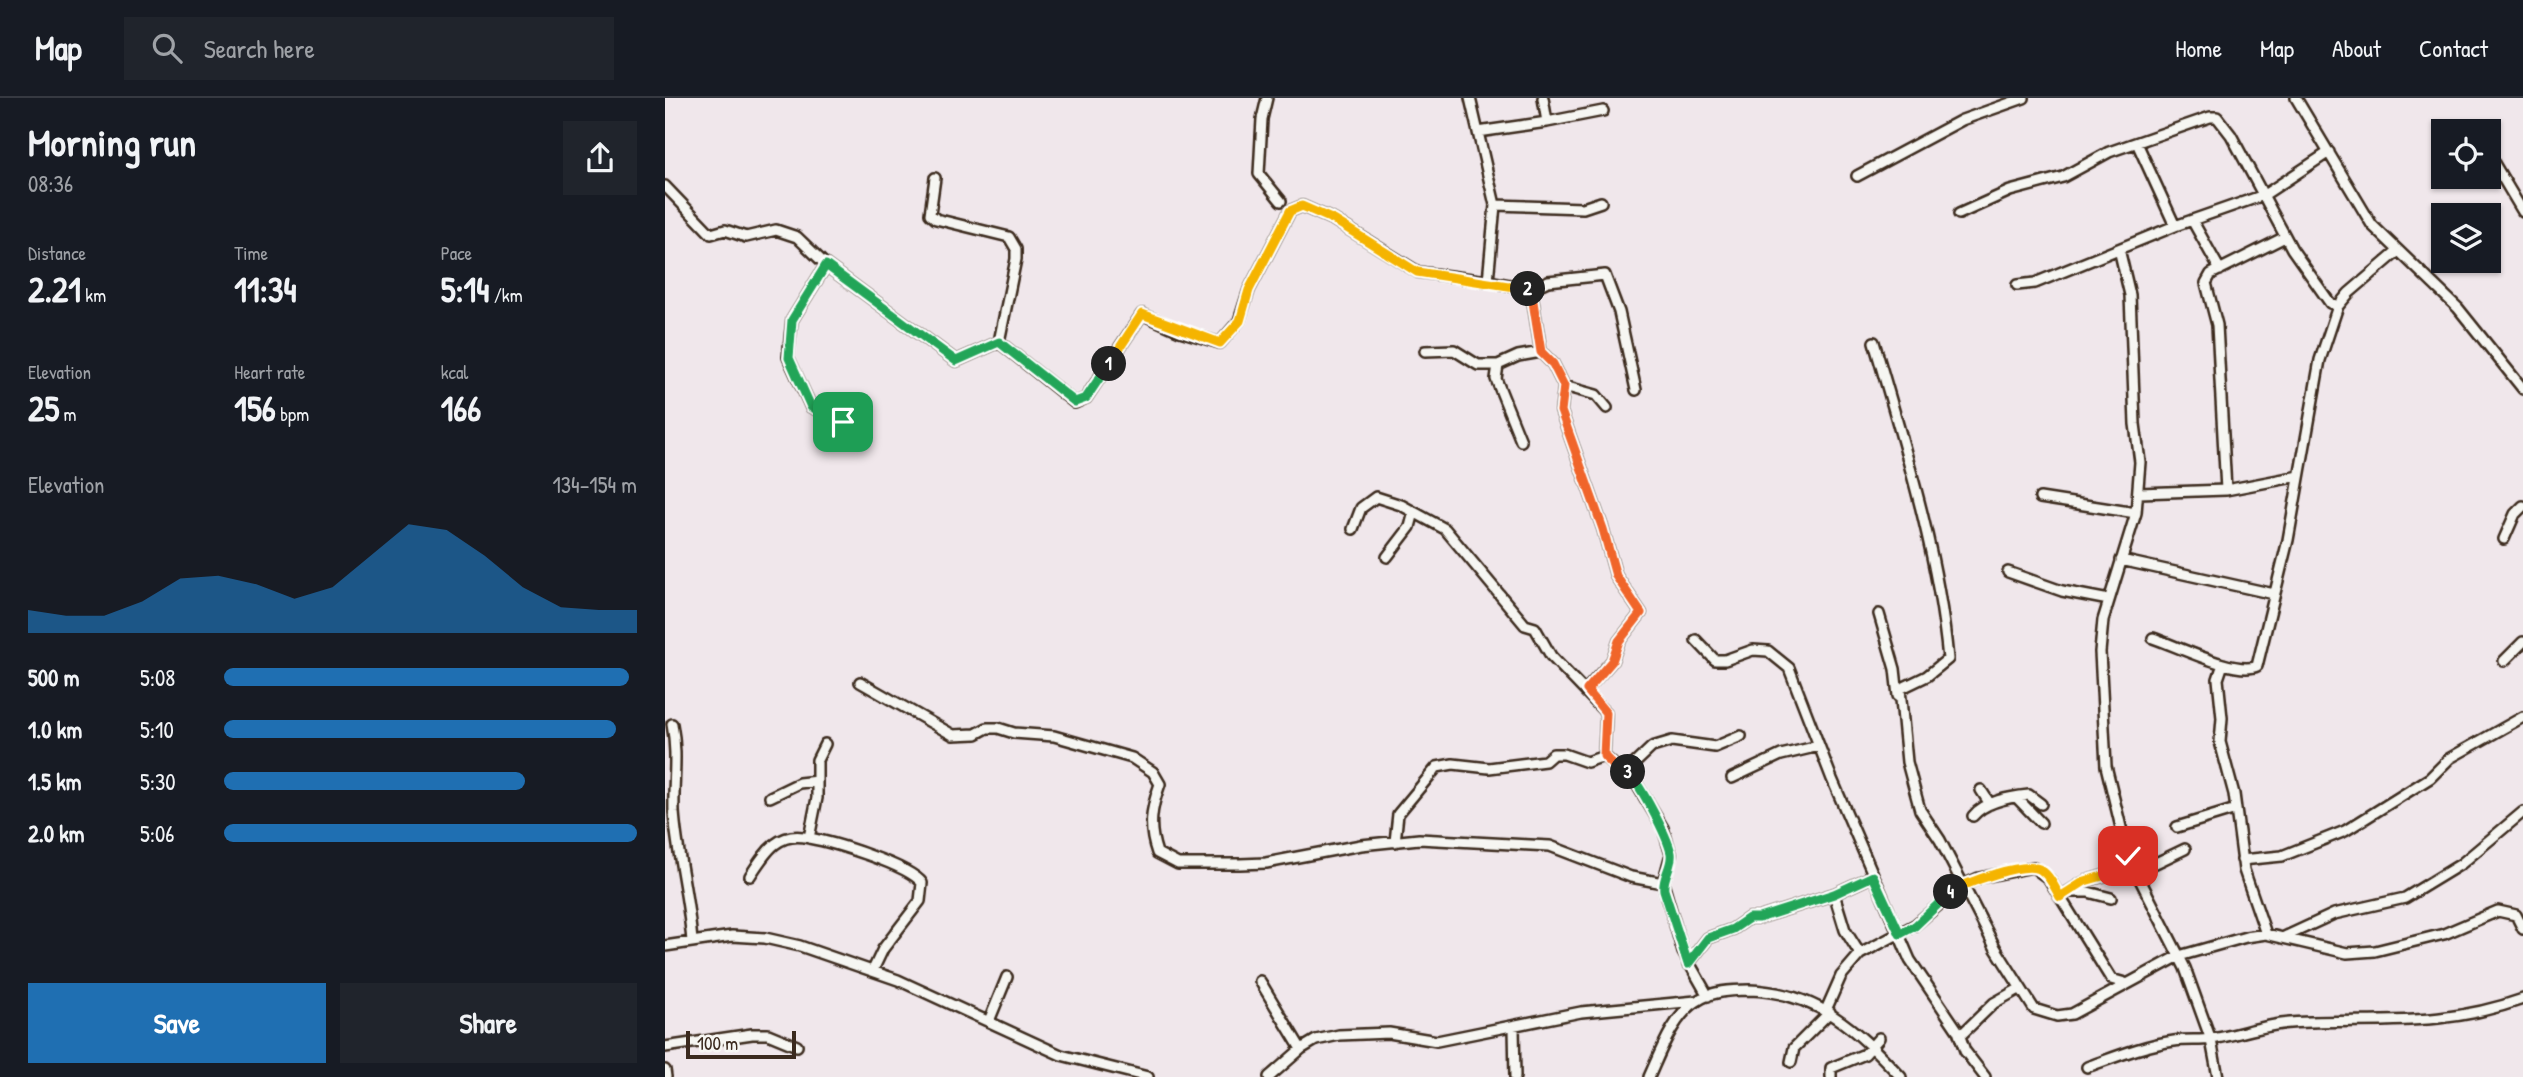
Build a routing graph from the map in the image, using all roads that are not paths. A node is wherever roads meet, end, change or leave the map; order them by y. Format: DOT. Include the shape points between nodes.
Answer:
graph roads {
  1 [pos="1266,98"];
  2 [pos="1470,98"];
  3 [pos="1543,98"];
  4 [pos="2024,98"];
  5 [pos="2296,98"];
  6 [pos="1603,111"];
  7 [pos="1546,122"];
  8 [pos="1478,132"];
  9 [pos="2137,143"];
  10 [pos="2329,152"];
  11 [pos="2501,175"];
  12 [pos="1857,176"];
  13 [pos="935,178"];
  14 [pos="665,186"];
  15 [pos="2265,194"];
  16 [pos="1281,201"];
  17 [pos="1601,202"];
  18 [pos="1496,205"];
  19 [pos="2523,212"];
  20 [pos="1959,214"];
  21 [pos="2192,220"];
  22 [pos="2175,226"];
  23 [pos="2285,237"];
  24 [pos="2119,249"];
  25 [pos="2397,252"];
  26 [pos="826,265"];
  27 [pos="2220,270"];
  28 [pos="1488,281"];
  29 [pos="2017,285"];
  30 [pos="1531,289"];
  31 [pos="2338,306"];
  32 [pos="999,342"];
  33 [pos="1874,342"];
  34 [pos="1425,351"];
  35 [pos="1541,352"];
  36 [pos="1498,365"];
  37 [pos="2521,383"];
  38 [pos="1564,386"];
  39 [pos="1636,390"];
  40 [pos="1607,408"];
  41 [pos="843,422"];
  42 [pos="1521,441"];
  43 [pos="2299,476"];
  44 [pos="2226,490"];
  45 [pos="2139,494"];
  46 [pos="2040,498"];
  47 [pos="2523,506"];
  48 [pos="1414,512"];
  49 [pos="2136,513"];
  50 [pos="1353,529"];
  51 [pos="2504,539"];
  52 [pos="1387,557"];
  53 [pos="2121,559"];
  54 [pos="2008,572"];
  55 [pos="2274,594"];
  56 [pos="2109,600"];
  57 [pos="1879,614"];
  58 [pos="2153,638"];
  59 [pos="1696,640"];
  60 [pos="2523,642"];
  61 [pos="2504,662"];
  62 [pos="2223,664"];
  63 [pos="860,682"];
  64 [pos="1587,690"];
  65 [pos="1899,701"];
  66 [pos="2523,717"];
  67 [pos="671,724"];
  68 [pos="1741,736"];
  69 [pos="825,744"];
  70 [pos="1819,746"];
  71 [pos="1604,756"];
  72 [pos="1630,773"];
  73 [pos="1732,778"];
  74 [pos="817,781"];
  75 [pos="1981,790"];
  76 [pos="769,797"];
  77 [pos="2016,797"];
  78 [pos="1990,804"];
  79 [pos="2041,804"];
  80 [pos="2236,809"];
  81 [pos="2523,812"];
  82 [pos="1973,816"];
  83 [pos="2041,823"];
  84 [pos="2177,827"];
  85 [pos="809,838"];
  86 [pos="1395,842"];
  87 [pos="2185,849"];
  88 [pos="2242,860"];
  89 [pos="2137,872"];
  90 [pos="750,876"];
  91 [pos="1873,876"];
  92 [pos="1663,883"];
  93 [pos="1961,886"];
  94 [pos="2071,892"];
  95 [pos="1834,894"];
  96 [pos="2060,897"];
  97 [pos="2111,898"];
  98 [pos="2523,929"];
  99 [pos="1900,934"];
  100 [pos="2266,934"];
  101 [pos="2282,938"];
  102 [pos="692,942"];
  103 [pos="665,946"];
  104 [pos="1860,954"];
  105 [pos="2179,956"];
  106 [pos="1688,964"];
  107 [pos="873,970"];
  108 [pos="1007,977"];
  109 [pos="1261,981"];
  110 [pos="2127,983"];
  111 [pos="2019,989"];
  112 [pos="1709,996"];
  113 [pos="2523,999"];
  114 [pos="1696,1001"];
  115 [pos="1828,1011"];
  116 [pos="989,1021"];
  117 [pos="1514,1028"];
  118 [pos="1960,1037"];
  119 [pos="1879,1038"];
  120 [pos="2211,1040"];
  121 [pos="797,1046"];
  122 [pos="665,1047"];
  123 [pos="1872,1047"];
  124 [pos="1301,1049"];
  125 [pos="1791,1062"];
  126 [pos="2087,1067"];
  127 [pos="665,1070"];
  128 [pos="666,1077"];
  129 [pos="1148,1077"];
  130 [pos="1269,1077"];
  131 [pos="1515,1077"];
  132 [pos="1649,1077"];
  133 [pos="1831,1077"];
  134 [pos="1901,1077"];
  135 [pos="1985,1077"];
  136 [pos="2218,1077"];
  1 -- 16 [label="street" via="1259,174"];
  2 -- 8 [label="street"];
  3 -- 7 [label="street"];
  4 -- 12 [label="street" via="1962,120"];
  5 -- 10 [label="street"];
  6 -- 7 [label="street"];
  7 -- 8 [label="street"];
  8 -- 18 [label="street"];
  9 -- 15 [label="street" via="2217,117"];
  9 -- 20 [label="street" via="2109,152 2063,177 2010,191"];
  9 -- 22 [label="street"];
  10 -- 15 [label="street"];
  10 -- 25 [label="street" via="2372,225"];
  11 -- 19 [label="street"];
  13 -- 32 [label="street" via="930,214 1009,237 1016,249"];
  14 -- 26 [label="street" via="711,234 725,230 746,237 776,230 797,237"];
  15 -- 21 [label="street"];
  15 -- 23 [label="street"];
  17 -- 18 [label="street" via="1583,208"];
  18 -- 28 [label="street"];
  21 -- 22 [label="street"];
  21 -- 27 [label="street"];
  22 -- 24 [label="street"];
  23 -- 27 [label="street"];
  23 -- 31 [label="street" via="2330,303"];
  24 -- 29 [label="street" via="2035,283"];
  24 -- 45 [label="street" via="2130,295"];
  25 -- 31 [label="street"];
  25 -- 37 [label="street" via="2458,308"];
  26 -- 32 [label="street" via="956,361"];
  26 -- 41 [label="street" via="792,320 789,358 811,407"];
  27 -- 44 [label="street" via="2206,283 2217,325"];
  28 -- 30 [label="street"];
  28 -- 32 [label="street" via="1417,272 1334,220 1302,206 1290,211 1249,290 1240,321 1220,343 1142,314 1086,398 1075,402"];
  30 -- 35 [label="street"];
  30 -- 39 [label="street" via="1548,281 1605,275 1619,312"];
  31 -- 43 [label="street" via="2320,360"];
  33 -- 65 [label="street" via="1922,520 1945,621 1948,659 1900,689"];
  34 -- 36 [label="street" via="1454,350 1478,365"];
  35 -- 36 [label="street"];
  35 -- 38 [label="street"];
  36 -- 42 [label="street" via="1496,379"];
  38 -- 40 [label="street" via="1596,395"];
  38 -- 64 [label="street" via="1561,411 1616,576 1641,613 1619,641 1612,661"];
  43 -- 44 [label="street"];
  43 -- 55 [label="street"];
  44 -- 45 [label="street"];
  45 -- 49 [label="street"];
  46 -- 49 [label="street"];
  47 -- 51 [label="street"];
  48 -- 50 [label="street" via="1376,497 1361,508"];
  48 -- 52 [label="street" via="1410,527"];
  48 -- 64 [label="street" via="1445,528 1525,625 1535,628 1551,656"];
  49 -- 53 [label="street"];
  53 -- 55 [label="street"];
  53 -- 56 [label="street"];
  54 -- 56 [label="street" via="2062,591"];
  55 -- 62 [label="street" via="2257,666 2242,670"];
  56 -- 89 [label="street" via="2100,652 2106,766 2124,844"];
  57 -- 65 [label="street"];
  58 -- 62 [label="street"];
  59 -- 70 [label="street" via="1714,660 1752,650 1768,651 1780,660 1789,668"];
  60 -- 61 [label="street"];
  62 -- 80 [label="street" via="2218,679 2220,741"];
  63 -- 86 [label="street" via="953,735 998,728 1054,736 1132,758 1153,772 1160,784 1150,816 1152,838 1157,853 1178,864 1266,863"];
  64 -- 71 [label="street" via="1606,713"];
  65 -- 93 [label="street" via="1912,788"];
  66 -- 88 [label="street" via="2450,758 2430,778 2345,831 2282,856"];
  67 -- 102 [label="street" via="676,754 674,811"];
  68 -- 72 [label="street" via="1715,747 1672,741 1652,747"];
  69 -- 74 [label="street" via="817,760"];
  70 -- 73 [label="street" via="1781,755"];
  70 -- 91 [label="street"];
  71 -- 72 [label="street"];
  71 -- 86 [label="street" via="1587,762 1553,754 1545,761 1489,768 1437,766 1398,814"];
  72 -- 92 [label="street" via="1663,828 1671,854"];
  74 -- 76 [label="street" via="799,783"];
  74 -- 85 [label="street"];
  75 -- 78 [label="street"];
  77 -- 78 [label="street"];
  77 -- 79 [label="street" via="2029,795"];
  77 -- 83 [label="street"];
  78 -- 82 [label="street"];
  80 -- 84 [label="street"];
  80 -- 88 [label="street"];
  81 -- 101 [label="street" via="2461,864 2405,898 2334,914"];
  85 -- 90 [label="street" via="794,835 778,840"];
  85 -- 107 [label="street" via="886,861 922,883 920,901 883,949"];
  86 -- 92 [label="street" via="1419,839 1550,846 1631,877"];
  87 -- 89 [label="street"];
  88 -- 100 [label="street"];
  89 -- 94 [label="street" via="2120,871 2085,881"];
  89 -- 105 [label="street"];
  91 -- 95 [label="street"];
  91 -- 99 [label="street"];
  92 -- 106 [label="street"];
  93 -- 96 [label="street" via="2033,867 2042,871"];
  93 -- 99 [label="street"];
  93 -- 110 [label="street" via="2034,1009 2057,1016 2072,1014"];
  94 -- 96 [label="street"];
  94 -- 97 [label="street"];
  95 -- 104 [label="street" via="1845,930"];
  95 -- 106 [label="street" via="1749,918 1718,932 1698,948"];
  96 -- 110 [label="street" via="2111,979"];
  98 -- 101 [label="street" via="2516,915 2498,911 2444,934 2375,951 2329,951"];
  99 -- 104 [label="street"];
  99 -- 118 [label="street" via="1910,960"];
  100 -- 101 [label="street"];
  100 -- 105 [label="street"];
  102 -- 103 [label="street"];
  102 -- 107 [label="street" via="732,936 765,938"];
  104 -- 115 [label="street" via="1840,976"];
  105 -- 110 [label="street"];
  105 -- 120 [label="street"];
  106 -- 112 [label="street"];
  107 -- 116 [label="street"];
  108 -- 116 [label="street"];
  109 -- 124 [label="street"];
  111 -- 118 [label="street" via="1994,1003"];
  112 -- 114 [label="street"];
  112 -- 115 [label="street" via="1742,990 1776,991"];
  113 -- 120 [label="street" via="2454,1018 2289,1023"];
  114 -- 117 [label="street" via="1581,1013"];
  114 -- 132 [label="street" via="1675,1025"];
  115 -- 123 [label="street"];
  115 -- 125 [label="street" via="1794,1048"];
  116 -- 129 [label="street" via="1061,1055"];
  117 -- 124 [label="street" via="1437,1041 1389,1033 1339,1035"];
  117 -- 131 [label="street"];
  118 -- 135 [label="street"];
  119 -- 123 [label="street"];
  120 -- 126 [label="street" via="2154,1044"];
  120 -- 136 [label="street"];
  121 -- 122 [label="street" via="768,1034 752,1034"];
  123 -- 133 [label="street" via="1857,1058 1835,1064"];
  123 -- 134 [label="street"];
  124 -- 130 [label="street"];
  127 -- 128 [label="street"];
}
